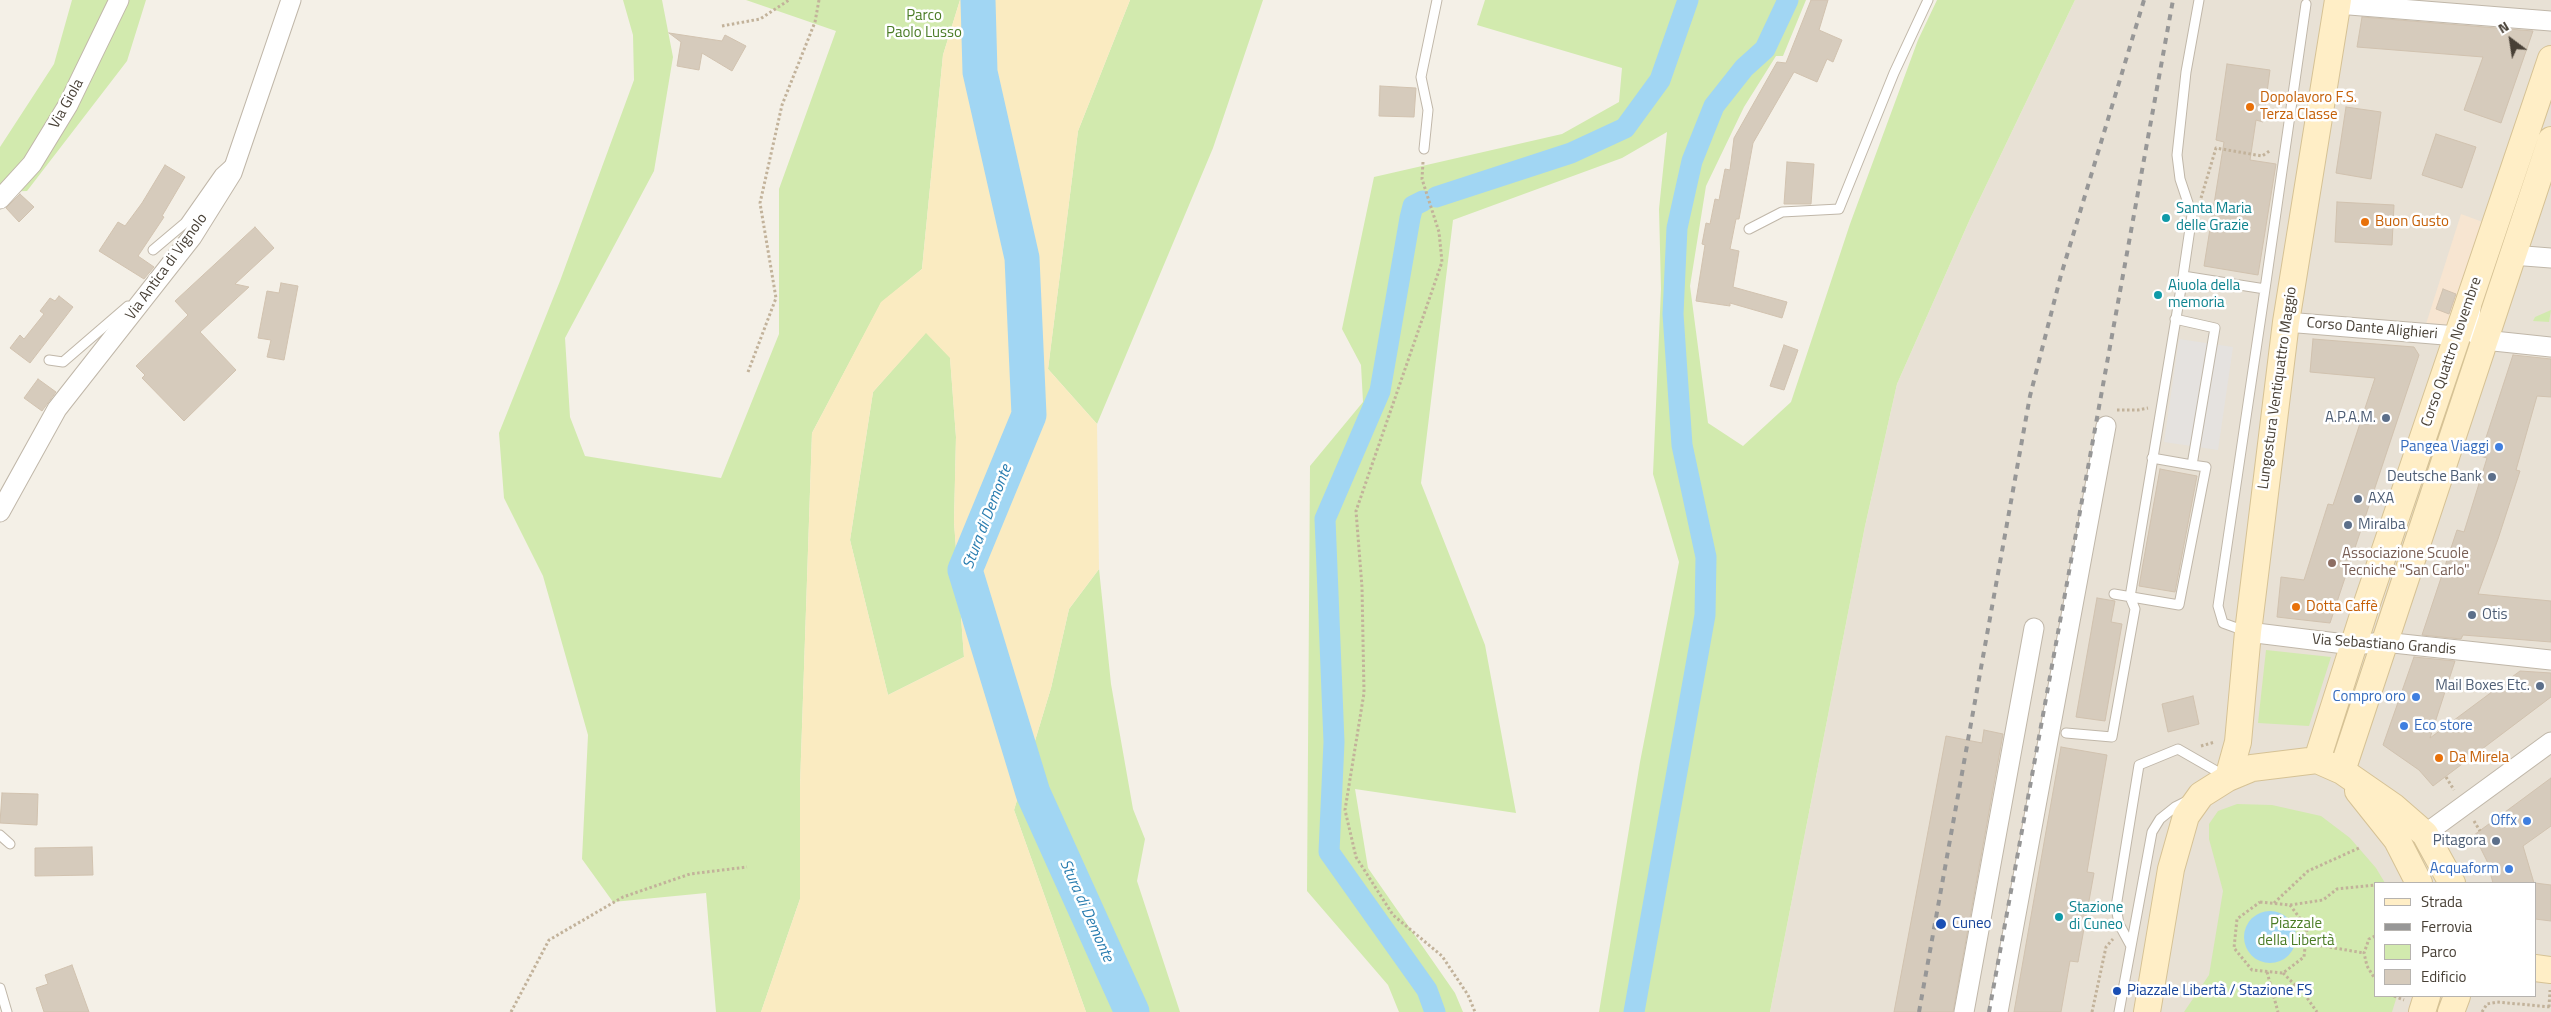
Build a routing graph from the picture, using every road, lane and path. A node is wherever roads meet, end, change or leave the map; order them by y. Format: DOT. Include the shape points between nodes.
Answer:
graph roads {
  1 [pos="119,0"];
  2 [pos="291,0"];
  3 [pos="789,0"];
  4 [pos="819,0"];
  5 [pos="1438,0"];
  6 [pos="1928,0"];
  7 [pos="2199,0"];
  8 [pos="2337,2"];
  9 [pos="2306,4"];
  10 [pos="2551,21"];
  11 [pos="722,26"];
  12 [pos="2551,59"];
  13 [pos="2551,140"];
  14 [pos="2275,147"];
  15 [pos="1424,149"];
  16 [pos="237,158"];
  17 [pos="0,199"];
  18 [pos="2192,216"];
  19 [pos="1749,229"];
  20 [pos="153,250"];
  21 [pos="2512,255"];
  22 [pos="2551,258"];
  23 [pos="2183,276"];
  24 [pos="2265,288"];
  25 [pos="2474,289"];
  26 [pos="148,295"];
  27 [pos="2175,319"];
  28 [pos="2286,322"];
  29 [pos="2457,336"];
  30 [pos="2484,340"];
  31 [pos="2551,346"];
  32 [pos="49,360"];
  33 [pos="748,372"];
  34 [pos="2161,404"];
  35 [pos="2106,426"];
  36 [pos="2152,458"];
  37 [pos="2192,464"];
  38 [pos="0,512"];
  39 [pos="2114,594"];
  40 [pos="2130,597"];
  41 [pos="2034,628"];
  42 [pos="2248,632"];
  43 [pos="2384,642"];
  44 [pos="2353,645"];
  45 [pos="2551,660"];
  46 [pos="2066,733"];
  47 [pos="2551,742"];
  48 [pos="2317,760"];
  49 [pos="2342,771"];
  50 [pos="2228,778"];
  51 [pos="2200,795"];
  52 [pos="2425,834"];
  53 [pos="0,835"];
  54 [pos="10,844"];
  55 [pos="2359,848"];
  56 [pos="747,867"];
  57 [pos="2418,882"];
  58 [pos="2451,882"];
  59 [pos="2374,884"];
  60 [pos="2273,904"];
  61 [pos="2290,905"];
  62 [pos="2119,924"];
  63 [pos="2374,936"];
  64 [pos="2305,943"];
  65 [pos="2131,946"];
  66 [pos="2364,953"];
  67 [pos="2536,968"];
  68 [pos="2551,970"];
  69 [pos="2267,972"];
  70 [pos="2283,973"];
  71 [pos="2374,976"];
  72 [pos="2551,983"];
  73 [pos="0,988"];
  74 [pos="2427,997"];
  75 [pos="2457,997"];
  76 [pos="2550,1007"];
  77 [pos="7,1012"];
  78 [pos="511,1012"];
  79 [pos="1475,1012"];
  80 [pos="1964,1012"];
  81 [pos="1998,1012"];
  82 [pos="2092,1012"];
  83 [pos="2119,1012"];
  84 [pos="2147,1012"];
  85 [pos="2278,1012"];
  86 [pos="2317,1012"];
  87 [pos="2422,1012"];
  88 [pos="2451,1012"];
  89 [pos="2482,1012"];
  1 -- 17 [label="street, Via Giola" via="68,105 32,164"];
  2 -- 16 [label="street, Via Antica di Vignolo"];
  3 -- 11 [label="path" via="760,19"];
  4 -- 33 [label="path" via="815,22 782,105 760,203 776,298"];
  5 -- 15 [label="lane" via="1421,77 1428,110"];
  6 -- 19 [label="lane" via="1894,73 1839,210 1782,212"];
  7 -- 18 [label="lane" via="2186,72 2177,155 2180,179"];
  8 -- 10 [label="street"];
  8 -- 28 [label="main road, Lungostura Ventiquattro Maggio"];
  9 -- 24 [label="lane"];
  12 -- 25 [label="main road, Corso Quattro Novembre"];
  13 -- 21 [label="main road, Corso Quattro Novembre"];
  14 -- 18 [label="path" via="2262,156 2216,148"];
  15 -- 79 [label="path" via="1422,179 1439,232 1442,262 1356,511 1362,587 1364,693 1345,810 1356,857 1393,915 1442,956 1468,995"];
  16 -- 20 [label="lane" via="220,173 185,223"];
  16 -- 26 [label="street, Via Antica di Vignolo" via="232,174 192,237"];
  18 -- 23 [label="lane"];
  21 -- 22 [label="street"];
  21 -- 30 [label="main road, Corso Quattro Novembre"];
  23 -- 24 [label="lane"];
  23 -- 27 [label="lane"];
  24 -- 42 [label="lane" via="2218,606 2223,623"];
  25 -- 29 [label="main road, Corso Quattro Novembre"];
  25 -- 30 [label="street" via="2469,325"];
  26 -- 32 [label="lane" via="137,298 63,362"];
  26 -- 38 [label="street, Via Antica di Vignolo" via="57,410"];
  27 -- 34 [label="lane"];
  27 -- 37 [label="lane" via="2215,328"];
  28 -- 29 [label="street, Corso Dante Alighieri"];
  28 -- 42 [label="main road, Lungostura Ventiquattro Maggio"];
  29 -- 44 [label="main road, Corso Quattro Novembre"];
  30 -- 31 [label="street"];
  30 -- 43 [label="main road, Corso Quattro Novembre"];
  34 -- 35 [label="path" via="2138,410 2115,410 2108,417"];
  34 -- 36 [label="lane"];
  35 -- 81 [label="street"];
  36 -- 37 [label="lane"];
  36 -- 40 [label="lane"];
  37 -- 40 [label="lane" via="2206,467 2179,605"];
  39 -- 40 [label="lane"];
  40 -- 46 [label="lane" via="2135,609 2112,737"];
  41 -- 80 [label="street"];
  42 -- 44 [label="street, Via Sebastiano Grandis"];
  42 -- 50 [label="main road, Lungostura Ventiquattro Maggio" via="2238,742"];
  43 -- 44 [label="street, Via Sebastiano Grandis"];
  43 -- 45 [label="street, Via Sebastiano Grandis"];
  43 -- 49 [label="main road, Corso Quattro Novembre"];
  44 -- 48 [label="main road, Corso Quattro Novembre"];
  47 -- 52 [label="street"];
  48 -- 49 [label="main road"];
  48 -- 50 [label="main road" via="2252,768"];
  49 -- 52 [label="main road" via="2394,807"];
  49 -- 57 [label="main road" via="2397,840"];
  50 -- 51 [label="main road"];
  50 -- 62 [label="lane" via="2178,749 2139,765 2116,907"];
  51 -- 65 [label="lane" via="2175,807 2160,819 2152,832"];
  51 -- 84 [label="main road" via="2186,816 2171,869"];
  52 -- 58 [label="main road"];
  53 -- 54 [label="lane"];
  55 -- 60 [label="path" via="2308,871"];
  56 -- 78 [label="path" via="690,874 623,897 549,940"];
  59 -- 61 [label="path" via="2337,889 2323,900"];
  60 -- 61 [label="path"];
  60 -- 69 [label="path" via="2260,902 2237,920 2234,942 2234,948 2252,970"];
  61 -- 64 [label="path" via="2307,928"];
  62 -- 65 [label="lane"];
  62 -- 82 [label="path" via="2106,947"];
  63 -- 66 [label="path" via="2369,939"];
  64 -- 66 [label="path"];
  64 -- 70 [label="path" via="2304,957"];
  65 -- 83 [label="lane"];
  66 -- 71 [label="path"];
  67 -- 68 [label="main road"];
  69 -- 70 [label="path"];
  69 -- 85 [label="path"];
  70 -- 86 [label="path"];
  72 -- 76 [label="path"];
  73 -- 77 [label="lane"];
  74 -- 87 [label="main road"];
  75 -- 88 [label="main road"];
  76 -- 89 [label="path" via="2497,1002 2487,1004"];
}
